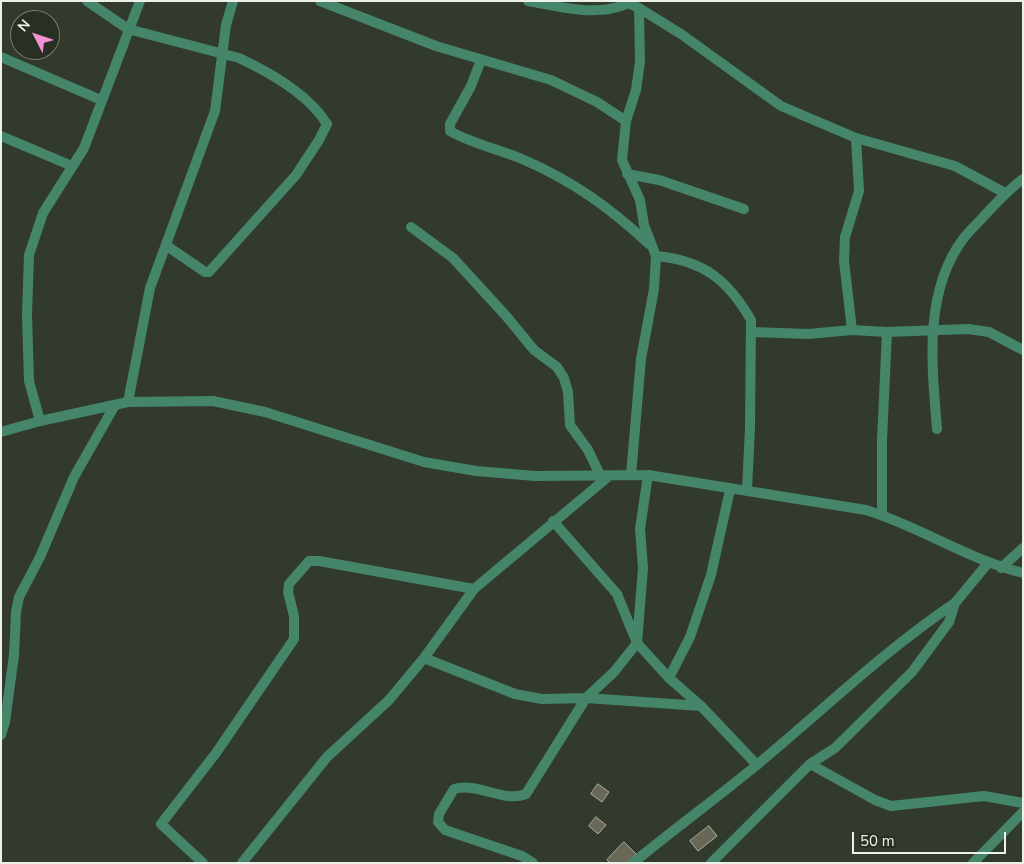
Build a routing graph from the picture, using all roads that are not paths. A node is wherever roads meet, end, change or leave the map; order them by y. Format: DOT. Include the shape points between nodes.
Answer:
graph roads {
  1 [pos="87,1"];
  2 [pos="140,1"];
  3 [pos="233,1"];
  4 [pos="320,1"];
  5 [pos="528,1"];
  6 [pos="626,2"];
  7 [pos="639,8"];
  8 [pos="128,29"];
  9 [pos="223,55"];
  10 [pos="1,57"];
  11 [pos="481,60"];
  12 [pos="101,100"];
  13 [pos="626,121"];
  14 [pos="1,136"];
  15 [pos="856,138"];
  16 [pos="72,166"];
  17 [pos="627,174"];
  18 [pos="1023,180"];
  19 [pos="1004,193"];
  20 [pos="744,209"];
  21 [pos="411,227"];
  22 [pos="650,245"];
  23 [pos="167,246"];
  24 [pos="656,256"];
  25 [pos="852,330"];
  26 [pos="932,330"];
  27 [pos="752,332"];
  28 [pos="887,332"];
  29 [pos="1023,350"];
  30 [pos="128,402"];
  31 [pos="115,405"];
  32 [pos="40,421"];
  33 [pos="937,429"];
  34 [pos="1,432"];
  35 [pos="631,475"];
  36 [pos="648,475"];
  37 [pos="605,476"];
  38 [pos="730,490"];
  39 [pos="747,490"];
  40 [pos="882,515"];
  41 [pos="553,521"];
  42 [pos="1023,548"];
  43 [pos="988,563"];
  44 [pos="1001,568"];
  45 [pos="1023,573"];
  46 [pos="474,589"];
  47 [pos="955,603"];
  48 [pos="637,643"];
  49 [pos="424,658"];
  50 [pos="670,678"];
  51 [pos="586,698"];
  52 [pos="701,706"];
  53 [pos="1,736"];
  54 [pos="810,764"];
  55 [pos="757,765"];
  56 [pos="1023,803"];
  57 [pos="1023,812"];
  58 [pos="203,863"];
  59 [pos="242,863"];
  60 [pos="533,863"];
  61 [pos="633,863"];
  62 [pos="711,863"];
  63 [pos="973,863"];
  1 -- 8 [label="street"];
  2 -- 8 [label="street"];
  3 -- 9 [label="street" via="226,25"];
  4 -- 11 [label="street"];
  5 -- 6 [label="street" via="596,11 613,10"];
  6 -- 7 [label="street"];
  7 -- 13 [label="street" via="640,62 636,90"];
  7 -- 15 [label="street" via="775,102"];
  8 -- 9 [label="street"];
  8 -- 12 [label="street"];
  9 -- 23 [label="street" via="215,110"];
  9 -- 23 [label="street" via="239,58 276,77 314,108 327,124 296,175 208,272"];
  10 -- 12 [label="street"];
  11 -- 13 [label="street" via="551,80"];
  11 -- 22 [label="street" via="450,124 450,131 523,160 586,191"];
  12 -- 16 [label="street" via="84,148"];
  13 -- 17 [label="street" via="622,160"];
  14 -- 16 [label="street"];
  15 -- 19 [label="street" via="955,166"];
  15 -- 25 [label="street" via="859,191 845,237 844,261"];
  16 -- 32 [label="street" via="43,213 29,255 26,315 29,381"];
  17 -- 20 [label="street" via="659,180"];
  17 -- 22 [label="street" via="640,200"];
  18 -- 19 [label="street"];
  19 -- 26 [label="street" via="963,239 950,263"];
  21 -- 37 [label="street" via="453,258 534,350 557,367 568,392 570,424"];
  22 -- 24 [label="street"];
  23 -- 30 [label="street" via="150,288"];
  24 -- 27 [label="street" via="688,263 718,276 744,308 751,320"];
  24 -- 35 [label="street" via="654,289 640,359"];
  25 -- 27 [label="street" via="808,334"];
  25 -- 28 [label="street"];
  26 -- 28 [label="street"];
  26 -- 29 [label="street" via="989,332"];
  26 -- 33 [label="street" via="931,364"];
  27 -- 39 [label="street"];
  28 -- 40 [label="street"];
  30 -- 31 [label="street"];
  30 -- 37 [label="street" via="213,402 265,412 424,462 476,471 535,476"];
  31 -- 32 [label="street"];
  31 -- 53 [label="street" via="74,477 19,597"];
  32 -- 34 [label="street"];
  35 -- 36 [label="street"];
  35 -- 37 [label="street"];
  36 -- 38 [label="street"];
  36 -- 48 [label="street" via="640,529 643,568"];
  37 -- 41 [label="street"];
  38 -- 39 [label="street"];
  38 -- 50 [label="street" via="711,575 690,637"];
  39 -- 40 [label="street"];
  40 -- 43 [label="street"];
  41 -- 46 [label="street"];
  41 -- 48 [label="street" via="617,594"];
  42 -- 44 [label="street"];
  43 -- 44 [label="street"];
  43 -- 47 [label="street"];
  44 -- 45 [label="street"];
  46 -- 49 [label="street"];
  46 -- 58 [label="street" via="319,561 309,562 302,568 289,584 288,592 294,616 294,639 216,753 161,824"];
  47 -- 54 [label="street" via="949,622 912,672 835,748"];
  47 -- 55 [label="street" via="871,667"];
  48 -- 50 [label="street"];
  48 -- 51 [label="street" via="614,672"];
  49 -- 51 [label="street" via="515,694 542,699"];
  49 -- 59 [label="street" via="389,700 327,757"];
  50 -- 52 [label="street"];
  51 -- 52 [label="street"];
  51 -- 60 [label="street" via="526,794 515,797 463,786 454,789 439,814 438,822 445,830 522,856"];
  52 -- 55 [label="street"];
  54 -- 56 [label="street" via="891,806 984,796"];
  54 -- 62 [label="street"];
  55 -- 61 [label="street"];
  57 -- 63 [label="street"];
}
